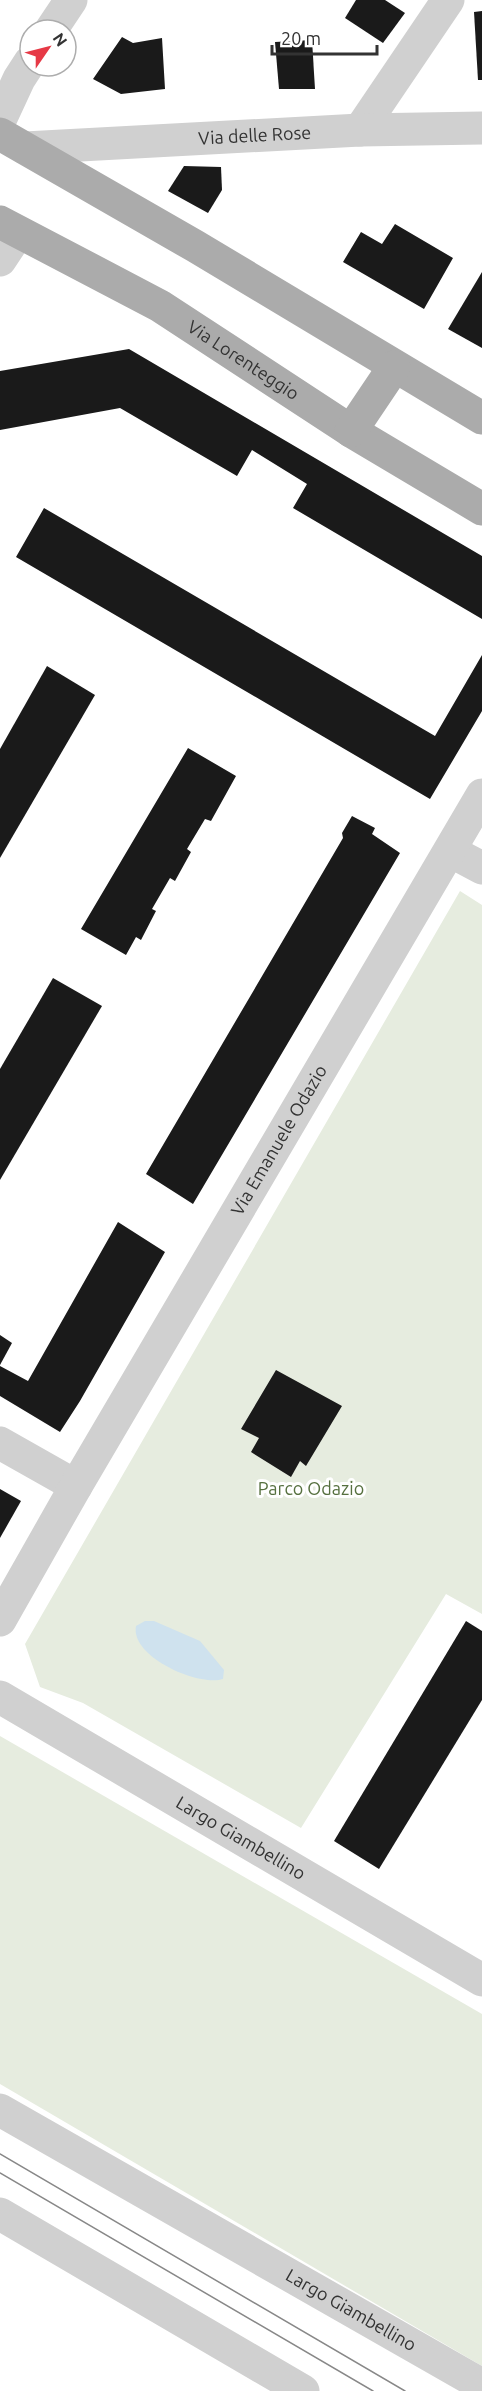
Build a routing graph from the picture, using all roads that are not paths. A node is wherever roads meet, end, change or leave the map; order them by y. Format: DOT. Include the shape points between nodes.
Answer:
graph roads {
  1 [pos="71,0"];
  2 [pos="448,0"];
  3 [pos="59,18"];
  4 [pos="20,78"];
  5 [pos="0,120"];
  6 [pos="482,129"];
  7 [pos="360,130"];
  8 [pos="13,141"];
  9 [pos="9,228"];
  10 [pos="0,260"];
  11 [pos="394,367"];
  12 [pos="482,418"];
  13 [pos="351,431"];
  14 [pos="482,509"];
  15 [pos="482,795"];
  16 [pos="450,851"];
  17 [pos="482,868"];
  18 [pos="0,1443"];
  19 [pos="76,1486"];
  20 [pos="0,1620"];
  21 [pos="0,1697"];
  22 [pos="482,1980"];
  23 [pos="0,2110"];
  24 [pos="0,2214"];
  25 [pos="482,2385"];
  26 [pos="303,2391"];
  1 -- 3 [label="street"];
  2 -- 7 [label="street"];
  4 -- 5 [label="street"];
  6 -- 7 [label="street, Via delle Rose"];
  7 -- 8 [label="street, Via delle Rose"];
  8 -- 11 [label="main road"];
  9 -- 10 [label="street"];
  9 -- 13 [label="main road, Via Lorenteggio" via="160,306"];
  11 -- 12 [label="main road"];
  11 -- 13 [label="main road"];
  13 -- 14 [label="main road, Via Lorenteggio"];
  15 -- 16 [label="street, Via Emanuele Odazio"];
  16 -- 17 [label="street"];
  16 -- 19 [label="street, Via Emanuele Odazio"];
  18 -- 19 [label="street"];
  19 -- 20 [label="street"];
  21 -- 22 [label="street, Largo Giambellino"];
  23 -- 25 [label="street, Largo Giambellino"];
  24 -- 26 [label="street"];
}
